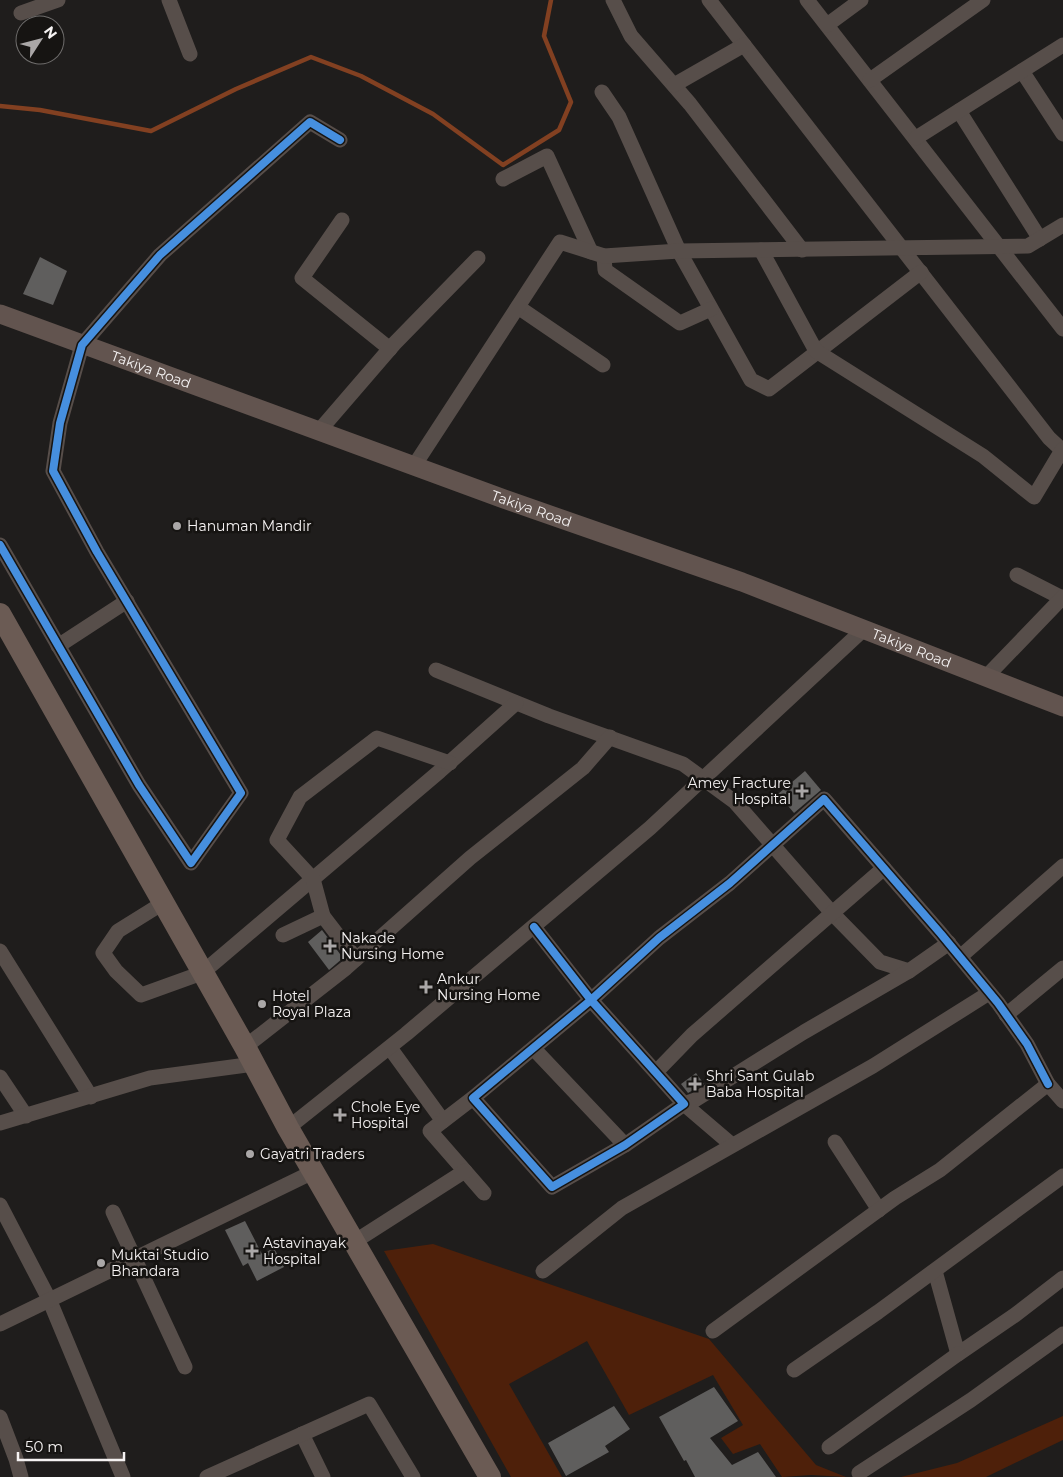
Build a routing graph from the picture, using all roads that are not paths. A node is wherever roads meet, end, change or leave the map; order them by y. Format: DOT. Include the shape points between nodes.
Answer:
graph roads {
  1 [pos="58,0"];
  2 [pos="169,0"];
  3 [pos="612,0"];
  4 [pos="709,0"];
  5 [pos="807,0"];
  6 [pos="861,0"];
  7 [pos="982,0"];
  8 [pos="21,13"];
  9 [pos="827,25"];
  10 [pos="744,45"];
  11 [pos="1063,45"];
  12 [pos="190,54"];
  13 [pos="1022,70"];
  14 [pos="870,80"];
  15 [pos="674,85"];
  16 [pos="602,92"];
  17 [pos="959,111"];
  18 [pos="1063,134"];
  19 [pos="916,138"];
  20 [pos="340,140"];
  21 [pos="503,179"];
  22 [pos="342,220"];
  23 [pos="1063,225"];
  24 [pos="1040,239"];
  25 [pos="999,246"];
  26 [pos="903,249"];
  27 [pos="761,250"];
  28 [pos="802,250"];
  29 [pos="679,251"];
  30 [pos="598,254"];
  31 [pos="478,258"];
  32 [pos="921,272"];
  33 [pos="518,307"];
  34 [pos="712,309"];
  35 [pos="0,314"];
  36 [pos="1063,330"];
  37 [pos="82,345"];
  38 [pos="390,349"];
  39 [pos="816,351"];
  40 [pos="603,365"];
  41 [pos="319,431"];
  42 [pos="1062,450"];
  43 [pos="414,466"];
  44 [pos="0,545"];
  45 [pos="1017,575"];
  46 [pos="1063,597"];
  47 [pos="128,601"];
  48 [pos="0,614"];
  49 [pos="864,629"];
  50 [pos="58,646"];
  51 [pos="436,670"];
  52 [pos="986,677"];
  53 [pos="516,703"];
  54 [pos="1063,707"];
  55 [pos="610,737"];
  56 [pos="450,763"];
  57 [pos="703,779"];
  58 [pos="773,844"];
  59 [pos="1063,866"];
  60 [pos="884,868"];
  61 [pos="313,879"];
  62 [pos="163,903"];
  63 [pos="832,913"];
  64 [pos="323,916"];
  65 [pos="534,927"];
  66 [pos="283,934"];
  67 [pos="949,943"];
  68 [pos="0,951"];
  69 [pos="960,957"];
  70 [pos="356,959"];
  71 [pos="1063,968"];
  72 [pos="908,971"];
  73 [pos="202,973"];
  74 [pos="988,993"];
  75 [pos="591,1000"];
  76 [pos="1006,1015"];
  77 [pos="390,1048"];
  78 [pos="534,1049"];
  79 [pos="250,1056"];
  80 [pos="656,1071"];
  81 [pos="0,1077"];
  82 [pos="1048,1084"];
  83 [pos="91,1097"];
  84 [pos="473,1098"];
  85 [pos="1063,1101"];
  86 [pos="684,1104"];
  87 [pos="26,1116"];
  88 [pos="443,1121"];
  89 [pos="0,1123"];
  90 [pos="288,1128"];
  91 [pos="835,1142"];
  92 [pos="732,1145"];
  93 [pos="625,1146"];
  94 [pos="465,1171"];
  95 [pos="313,1172"];
  96 [pos="1063,1176"];
  97 [pos="484,1193"];
  98 [pos="0,1204"];
  99 [pos="879,1210"];
  100 [pos="113,1212"];
  101 [pos="354,1242"];
  102 [pos="135,1260"];
  103 [pos="543,1271"];
  104 [pos="935,1271"];
  105 [pos="1063,1278"];
  106 [pos="50,1299"];
  107 [pos="0,1324"];
  108 [pos="712,1331"];
  109 [pos="1063,1334"];
  110 [pos="958,1354"];
  111 [pos="185,1367"];
  112 [pos="794,1370"];
  113 [pos="0,1417"];
  114 [pos="302,1434"];
  115 [pos="829,1447"];
  116 [pos="859,1473"];
  117 [pos="215,1475"];
  118 [pos="20,1477"];
  119 [pos="122,1477"];
  120 [pos="323,1477"];
  121 [pos="413,1477"];
  122 [pos="490,1477"];
  1 -- 8 [label="street"];
  2 -- 12 [label="street"];
  3 -- 15 [label="street" via="631,36"];
  4 -- 10 [label="street"];
  5 -- 9 [label="street"];
  6 -- 9 [label="street"];
  7 -- 14 [label="street"];
  9 -- 14 [label="street"];
  10 -- 15 [label="street"];
  10 -- 26 [label="street"];
  11 -- 13 [label="street"];
  13 -- 17 [label="street"];
  13 -- 18 [label="street"];
  14 -- 19 [label="street"];
  15 -- 28 [label="street"];
  16 -- 29 [label="street" via="619,117"];
  17 -- 19 [label="street"];
  17 -- 24 [label="street"];
  19 -- 25 [label="street"];
  20 -- 37 [label="street" via="310,122 160,255"];
  21 -- 30 [label="street" via="547,156"];
  22 -- 38 [label="street" via="302,278"];
  23 -- 24 [label="street"];
  24 -- 25 [label="street" via="1028,246"];
  25 -- 26 [label="street"];
  25 -- 36 [label="street"];
  26 -- 28 [label="street"];
  26 -- 32 [label="street"];
  27 -- 28 [label="street"];
  27 -- 29 [label="street"];
  27 -- 39 [label="street"];
  29 -- 30 [label="street"];
  29 -- 34 [label="street"];
  30 -- 33 [label="street" via="560,242"];
  30 -- 34 [label="street" via="605,270 680,323"];
  31 -- 38 [label="street"];
  32 -- 39 [label="street"];
  32 -- 42 [label="street" via="1049,438"];
  33 -- 40 [label="street"];
  33 -- 43 [label="street"];
  34 -- 39 [label="street" via="751,380 769,389"];
  35 -- 37 [label="main road, Takiya Road"];
  37 -- 41 [label="main road, Takiya Road"];
  37 -- 47 [label="street" via="60,423 53,471"];
  38 -- 41 [label="street"];
  39 -- 42 [label="street" via="983,456 1034,497"];
  41 -- 43 [label="main road, Takiya Road"];
  43 -- 49 [label="main road, Takiya Road" via="742,582"];
  44 -- 50 [label="street"];
  45 -- 46 [label="street"];
  46 -- 52 [label="street"];
  47 -- 50 [label="street"];
  47 -- 50 [label="street" via="241,793 191,863 139,785"];
  48 -- 62 [label="highway"];
  49 -- 52 [label="main road, Takiya Road"];
  49 -- 57 [label="street"];
  51 -- 53 [label="street"];
  52 -- 54 [label="main road, Takiya Road"];
  53 -- 55 [label="street"];
  53 -- 56 [label="street"];
  55 -- 57 [label="street" via="683,764"];
  55 -- 70 [label="street" via="583,768 470,858"];
  56 -- 61 [label="street"];
  56 -- 61 [label="street" via="377,738 300,797 277,840"];
  57 -- 58 [label="street" via="734,802"];
  57 -- 65 [label="street"];
  58 -- 60 [label="street" via="824,798"];
  58 -- 63 [label="street"];
  58 -- 75 [label="street" via="730,883 659,938"];
  59 -- 69 [label="street"];
  60 -- 63 [label="street"];
  60 -- 67 [label="street"];
  61 -- 64 [label="street"];
  61 -- 73 [label="street"];
  62 -- 73 [label="highway"];
  62 -- 73 [label="street" via="118,931 103,953 141,995"];
  63 -- 72 [label="street" via="880,962"];
  63 -- 80 [label="street" via="692,1035"];
  64 -- 66 [label="street"];
  64 -- 70 [label="street"];
  65 -- 75 [label="street"];
  65 -- 77 [label="street"];
  67 -- 69 [label="street"];
  67 -- 72 [label="street"];
  68 -- 83 [label="street"];
  69 -- 74 [label="street"];
  70 -- 79 [label="street" via="282,1020"];
  71 -- 76 [label="street"];
  72 -- 86 [label="street"];
  73 -- 79 [label="highway"];
  74 -- 76 [label="street"];
  74 -- 92 [label="street" via="874,1066"];
  75 -- 78 [label="street"];
  75 -- 80 [label="street"];
  76 -- 82 [label="street" via="1027,1044"];
  77 -- 88 [label="street"];
  77 -- 90 [label="street"];
  78 -- 84 [label="street"];
  78 -- 93 [label="street"];
  79 -- 83 [label="street" via="150,1078"];
  79 -- 90 [label="highway"];
  80 -- 86 [label="street"];
  81 -- 87 [label="street"];
  82 -- 85 [label="street"];
  82 -- 99 [label="street" via="940,1170"];
  83 -- 87 [label="street"];
  84 -- 88 [label="street"];
  84 -- 93 [label="street" via="552,1187"];
  86 -- 92 [label="street"];
  86 -- 93 [label="street"];
  87 -- 89 [label="street"];
  88 -- 94 [label="street" via="430,1132"];
  90 -- 95 [label="highway"];
  91 -- 99 [label="street"];
  92 -- 103 [label="street" via="622,1208"];
  94 -- 97 [label="street"];
  94 -- 101 [label="street"];
  95 -- 101 [label="highway"];
  95 -- 102 [label="street"];
  96 -- 104 [label="street"];
  98 -- 106 [label="street"];
  99 -- 108 [label="street"];
  100 -- 102 [label="street"];
  101 -- 122 [label="highway"];
  102 -- 106 [label="street"];
  102 -- 111 [label="street"];
  104 -- 110 [label="street"];
  104 -- 112 [label="street"];
  105 -- 110 [label="street" via="1015,1316"];
  106 -- 107 [label="street"];
  106 -- 119 [label="street"];
  109 -- 116 [label="street" via="971,1400"];
  110 -- 115 [label="street"];
  113 -- 118 [label="street"];
  114 -- 117 [label="street"];
  114 -- 120 [label="street"];
  114 -- 121 [label="street" via="369,1404"];
}
